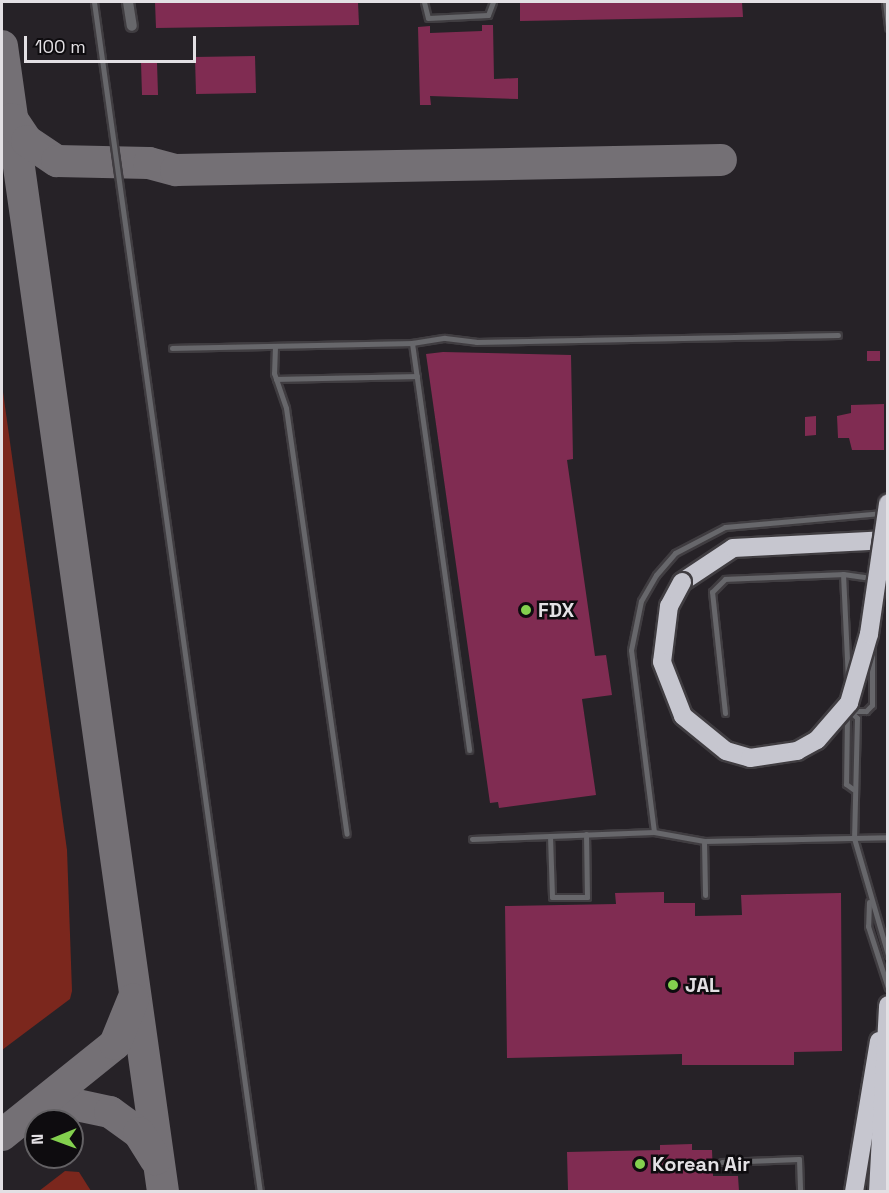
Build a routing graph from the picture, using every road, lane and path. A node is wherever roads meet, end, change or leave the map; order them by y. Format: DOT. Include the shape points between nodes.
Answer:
graph roads {
  1 [pos="94,2"];
  2 [pos="128,2"];
  3 [pos="424,2"];
  4 [pos="493,2"];
  5 [pos="885,2"];
  6 [pos="132,26"];
  7 [pos="888,28"];
  8 [pos="838,335"];
  9 [pos="412,343"];
  10 [pos="275,346"];
  11 [pos="172,348"];
  12 [pos="417,376"];
  13 [pos="276,379"];
  14 [pos="888,503"];
  15 [pos="888,511"];
  16 [pos="888,540"];
  17 [pos="843,574"];
  18 [pos="850,711"];
  19 [pos="725,713"];
  20 [pos="469,750"];
  21 [pos="853,789"];
  22 [pos="654,832"];
  23 [pos="347,834"];
  24 [pos="586,834"];
  25 [pos="550,836"];
  26 [pos="888,837"];
  27 [pos="854,838"];
  28 [pos="472,839"];
  29 [pos="704,841"];
  30 [pos="705,895"];
  31 [pos="869,901"];
  32 [pos="888,955"];
  33 [pos="888,988"];
  34 [pos="888,1005"];
  35 [pos="887,1017"];
  36 [pos="722,1162"];
  37 [pos="260,1191"];
  38 [pos="800,1191"];
  39 [pos="854,1191"];
  40 [pos="878,1191"];
  1 -- 37 [label="lane"];
  2 -- 6 [label="street"];
  3 -- 4 [label="lane" via="428,18 488,15"];
  5 -- 7 [label="lane"];
  8 -- 9 [label="lane" via="476,342 445,338"];
  9 -- 10 [label="lane"];
  9 -- 12 [label="lane"];
  10 -- 11 [label="lane"];
  10 -- 13 [label="lane"];
  12 -- 13 [label="lane"];
  12 -- 20 [label="lane"];
  13 -- 23 [label="lane" via="286,408"];
  14 -- 16 [label="highway, bridge" via="869,634 849,703 817,740 796,752 750,758 726,752 683,716 662,662 669,606 682,582 733,548"];
  15 -- 22 [label="lane" via="725,527 675,553 656,575 641,601 631,650"];
  17 -- 18 [label="lane"];
  17 -- 18 [label="lane" via="873,576 872,705 866,711"];
  17 -- 19 [label="lane" via="725,579 712,592"];
  18 -- 21 [label="lane" via="846,784"];
  18 -- 21 [label="lane" via="857,718 857,783"];
  21 -- 27 [label="lane"];
  22 -- 24 [label="lane"];
  22 -- 29 [label="lane"];
  24 -- 25 [label="lane"];
  24 -- 25 [label="lane" via="587,897 552,897"];
  25 -- 28 [label="lane"];
  26 -- 27 [label="lane"];
  27 -- 29 [label="lane"];
  27 -- 31 [label="lane"];
  29 -- 30 [label="lane"];
  31 -- 32 [label="lane"];
  31 -- 33 [label="lane" via="868,926"];
  34 -- 35 [label="highway"];
  35 -- 39 [label="highway" via="871,1068"];
  35 -- 40 [label="highway"];
  36 -- 38 [label="lane" via="800,1159"];
}
